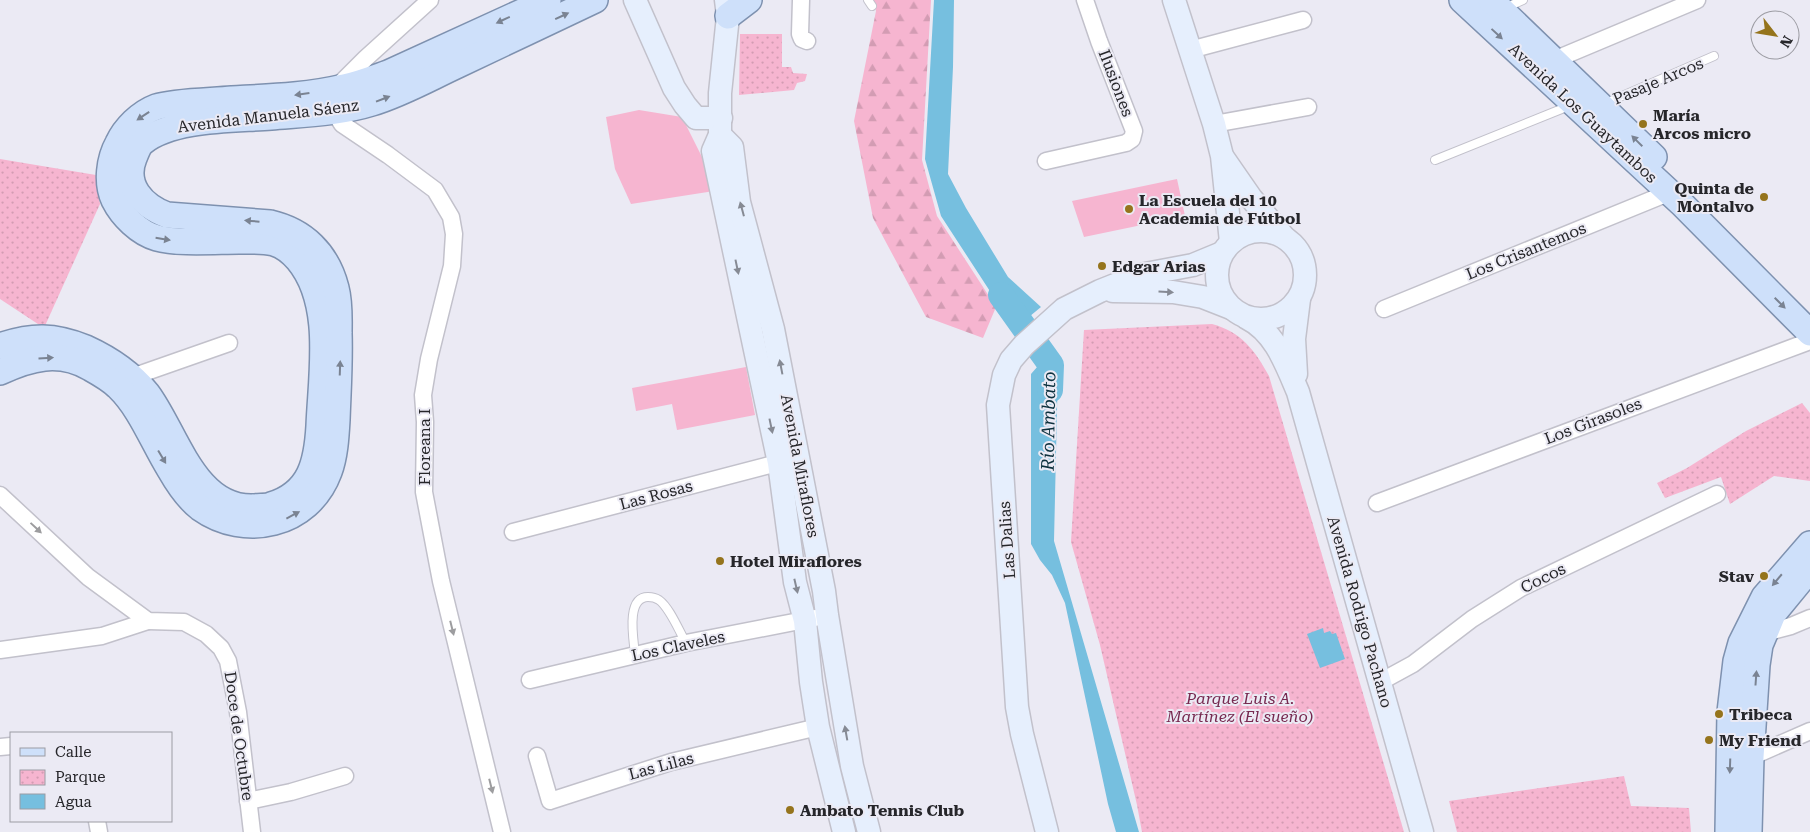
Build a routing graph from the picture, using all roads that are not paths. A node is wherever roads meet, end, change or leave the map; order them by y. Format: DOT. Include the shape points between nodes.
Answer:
graph roads {
  1 [pos="430,0"];
  2 [pos="548,0"];
  3 [pos="595,0"];
  4 [pos="635,0"];
  5 [pos="749,0"];
  6 [pos="800,0"];
  7 [pos="1085,0"];
  8 [pos="1174,0"];
  9 [pos="1462,0"];
  10 [pos="1697,0"];
  11 [pos="1505,3"];
  12 [pos="727,8"];
  13 [pos="1302,20"];
  14 [pos="806,41"];
  15 [pos="1190,50"];
  16 [pos="1714,56"];
  17 [pos="1554,60"];
  18 [pos="334,100"];
  19 [pos="1573,104"];
  20 [pos="1602,105"];
  21 [pos="1308,108"];
  22 [pos="1214,124"];
  23 [pos="721,126"];
  24 [pos="1222,156"];
  25 [pos="1435,160"];
  26 [pos="1046,161"];
  27 [pos="1680,197"];
  28 [pos="1284,236"];
  29 [pos="1227,248"];
  30 [pos="1100,291"];
  31 [pos="1298,299"];
  32 [pos="1384,309"];
  33 [pos="1810,309"];
  34 [pos="1239,313"];
  35 [pos="773,329"];
  36 [pos="751,332"];
  37 [pos="1810,332"];
  38 [pos="1810,341"];
  39 [pos="229,343"];
  40 [pos="0,346"];
  41 [pos="0,372"];
  42 [pos="132,377"];
  43 [pos="1298,392"];
  44 [pos="789,460"];
  45 [pos="1717,494"];
  46 [pos="0,495"];
  47 [pos="1377,503"];
  48 [pos="513,532"];
  49 [pos="1810,544"];
  50 [pos="1810,569"];
  51 [pos="827,615"];
  52 [pos="1810,618"];
  53 [pos="148,620"];
  54 [pos="805,621"];
  55 [pos="1758,627"];
  56 [pos="686,643"];
  57 [pos="0,650"];
  58 [pos="635,655"];
  59 [pos="837,677"];
  60 [pos="530,680"];
  61 [pos="811,682"];
  62 [pos="1380,682"];
  63 [pos="818,727"];
  64 [pos="1810,731"];
  65 [pos="538,756"];
  66 [pos="1751,757"];
  67 [pos="852,766"];
  68 [pos="829,773"];
  69 [pos="345,776"];
  70 [pos="248,801"];
  71 [pos="252,832"];
  72 [pos="502,832"];
  73 [pos="844,832"];
  74 [pos="869,832"];
  75 [pos="1047,832"];
  76 [pos="1422,832"];
  77 [pos="1728,832"];
  78 [pos="1749,832"];
  1 -- 18 [label="street" via="366,58"];
  2 -- 18 [label="main road, Avenida Manuela Sáenz, one-way" via="363,82"];
  18 -- 3 [label="main road, Avenida Manuela Sáenz, one-way" via="372,103"];
  4 -- 23 [label="main road" via="674,88 685,105 696,118"];
  5 -- 12 [label="main road"];
  6 -- 14 [label="street" via="800,34"];
  7 -- 26 [label="street, Ilusiones" via="1134,131 1132,139 1126,143"];
  8 -- 15 [label="main road"];
  9 -- 19 [label="main road, Avenida Los Guaytambos, one-way"];
  10 -- 17 [label="street"];
  11 -- 17 [label="main road, Avenida Los Guaytambos"];
  12 -- 23 [label="main road, Avenida Miraflores" via="720,93"];
  13 -- 15 [label="street"];
  15 -- 22 [label="main road"];
  16 -- 20 [label="lane, Pasaje Arcos"];
  17 -- 20 [label="main road, Avenida Los Guaytambos"];
  41 -- 18 [label="main road, Avenida Manuela Sáenz, one-way" via="42,358 67,359 85,365 117,386 127,398 181,489 199,507 219,519 238,524 284,520 301,511 318,493 329,472 336,439 340,363 338,303 327,267 313,245 285,226 270,222 167,215 156,211 138,195 130,170 141,143 171,128"];
  18 -- 42 [label="main road, Avenida Manuela Sáenz, one-way" via="295,95 189,102 156,108 123,132 114,149 109,174 112,195 119,209 142,232 158,239 274,243 287,250 308,274 319,303 323,342 318,449 306,482 271,506 228,504 198,480 156,406"];
  18 -- 72 [label="street, Floreana I, one-way" via="342,124 435,190 451,217 454,234 452,266 423,395 424,492 440,581"];
  19 -- 25 [label="lane"];
  19 -- 27 [label="main road, Avenida Los Guaytambos"];
  27 -- 20 [label="main road, Avenida Los Guaytambos, one-way"];
  21 -- 22 [label="street"];
  22 -- 24 [label="main road"];
  35 -- 23 [label="main road, Avenida Miraflores, one-way" via="740,202 732,147"];
  23 -- 36 [label="main road, Avenida Miraflores, one-way" via="713,151"];
  24 -- 28 [label="main road" via="1251,198"];
  24 -- 29 [label="main road"];
  27 -- 32 [label="street, Los Crisantemos"];
  27 -- 33 [label="main road, Avenida Los Guaytambos"];
  27 -- 37 [label="main road, Avenida Los Guaytambos, one-way"];
  28 -- 29 [label="main road" via="1256,230 1243,234"];
  28 -- 31 [label="main road" via="1302,257 1306,272"];
  29 -- 30 [label="main road, Las Dalias" via="1193,265 1140,275"];
  29 -- 34 [label="main road" via="1217,267 1217,282 1222,296"];
  30 -- 34 [label="main road, Las Dalias, one-way" via="1173,292 1204,297"];
  30 -- 75 [label="main road, Las Dalias" via="1064,309 1024,345 1004,375 998,404 1017,707"];
  31 -- 34 [label="main road" via="1276,317 1261,320"];
  31 -- 43 [label="main road, Avenida Rodrigo Pachano" via="1294,339"];
  34 -- 43 [label="main road, Avenida Rodrigo Pachano" via="1259,324 1282,354"];
  35 -- 36 [label="main road"];
  44 -- 35 [label="main road, Avenida Miraflores, one-way"];
  36 -- 44 [label="main road, Avenida Miraflores, one-way"];
  38 -- 47 [label="street, Los Girasoles"];
  39 -- 42 [label="street"];
  40 -- 42 [label="main road, Avenida Manuela Sáenz" via="35,338 72,343 115,363"];
  43 -- 62 [label="main road, Avenida Rodrigo Pachano"];
  44 -- 48 [label="street, Las Rosas"];
  44 -- 51 [label="main road, Avenida Miraflores" via="824,591"];
  44 -- 54 [label="main road, Avenida Miraflores, one-way" via="795,582"];
  45 -- 62 [label="street, Cocos" via="1521,588 1472,619 1413,664"];
  46 -- 53 [label="street, one-way" via="88,577"];
  49 -- 55 [label="main road, one-way" via="1764,597"];
  50 -- 55 [label="main road"];
  51 -- 54 [label="street, Los Claveles"];
  51 -- 59 [label="main road, Avenida Miraflores"];
  52 -- 55 [label="street" via="1791,626"];
  53 -- 57 [label="street" via="102,636"];
  53 -- 70 [label="street, Doce de Octubre" via="184,622 206,634 221,648 228,661 238,712"];
  54 -- 56 [label="street, Los Claveles"];
  54 -- 61 [label="main road, Avenida Miraflores"];
  66 -- 55 [label="main road, one-way" via="1760,645"];
  55 -- 77 [label="main road, one-way" via="1741,643 1733,681"];
  56 -- 58 [label="street, Los Claveles"];
  56 -- 58 [label="lane" via="659,600 645,597 637,601 632,621"];
  58 -- 60 [label="street, Los Claveles"];
  59 -- 61 [label="main road"];
  67 -- 59 [label="main road, Avenida Miraflores, one-way"];
  61 -- 63 [label="main road, Avenida Miraflores"];
  62 -- 76 [label="main road, Avenida Rodrigo Pachano"];
  63 -- 65 [label="street, Las Lilas" via="662,764 550,801"];
  63 -- 68 [label="main road, Avenida Miraflores"];
  64 -- 66 [label="street"];
  66 -- 78 [label="main road"];
  67 -- 68 [label="street"];
  67 -- 74 [label="main road, Avenida Miraflores"];
  68 -- 73 [label="main road, Avenida Miraflores"];
  69 -- 70 [label="street"];
  70 -- 71 [label="street, Doce de Octubre"];
}
